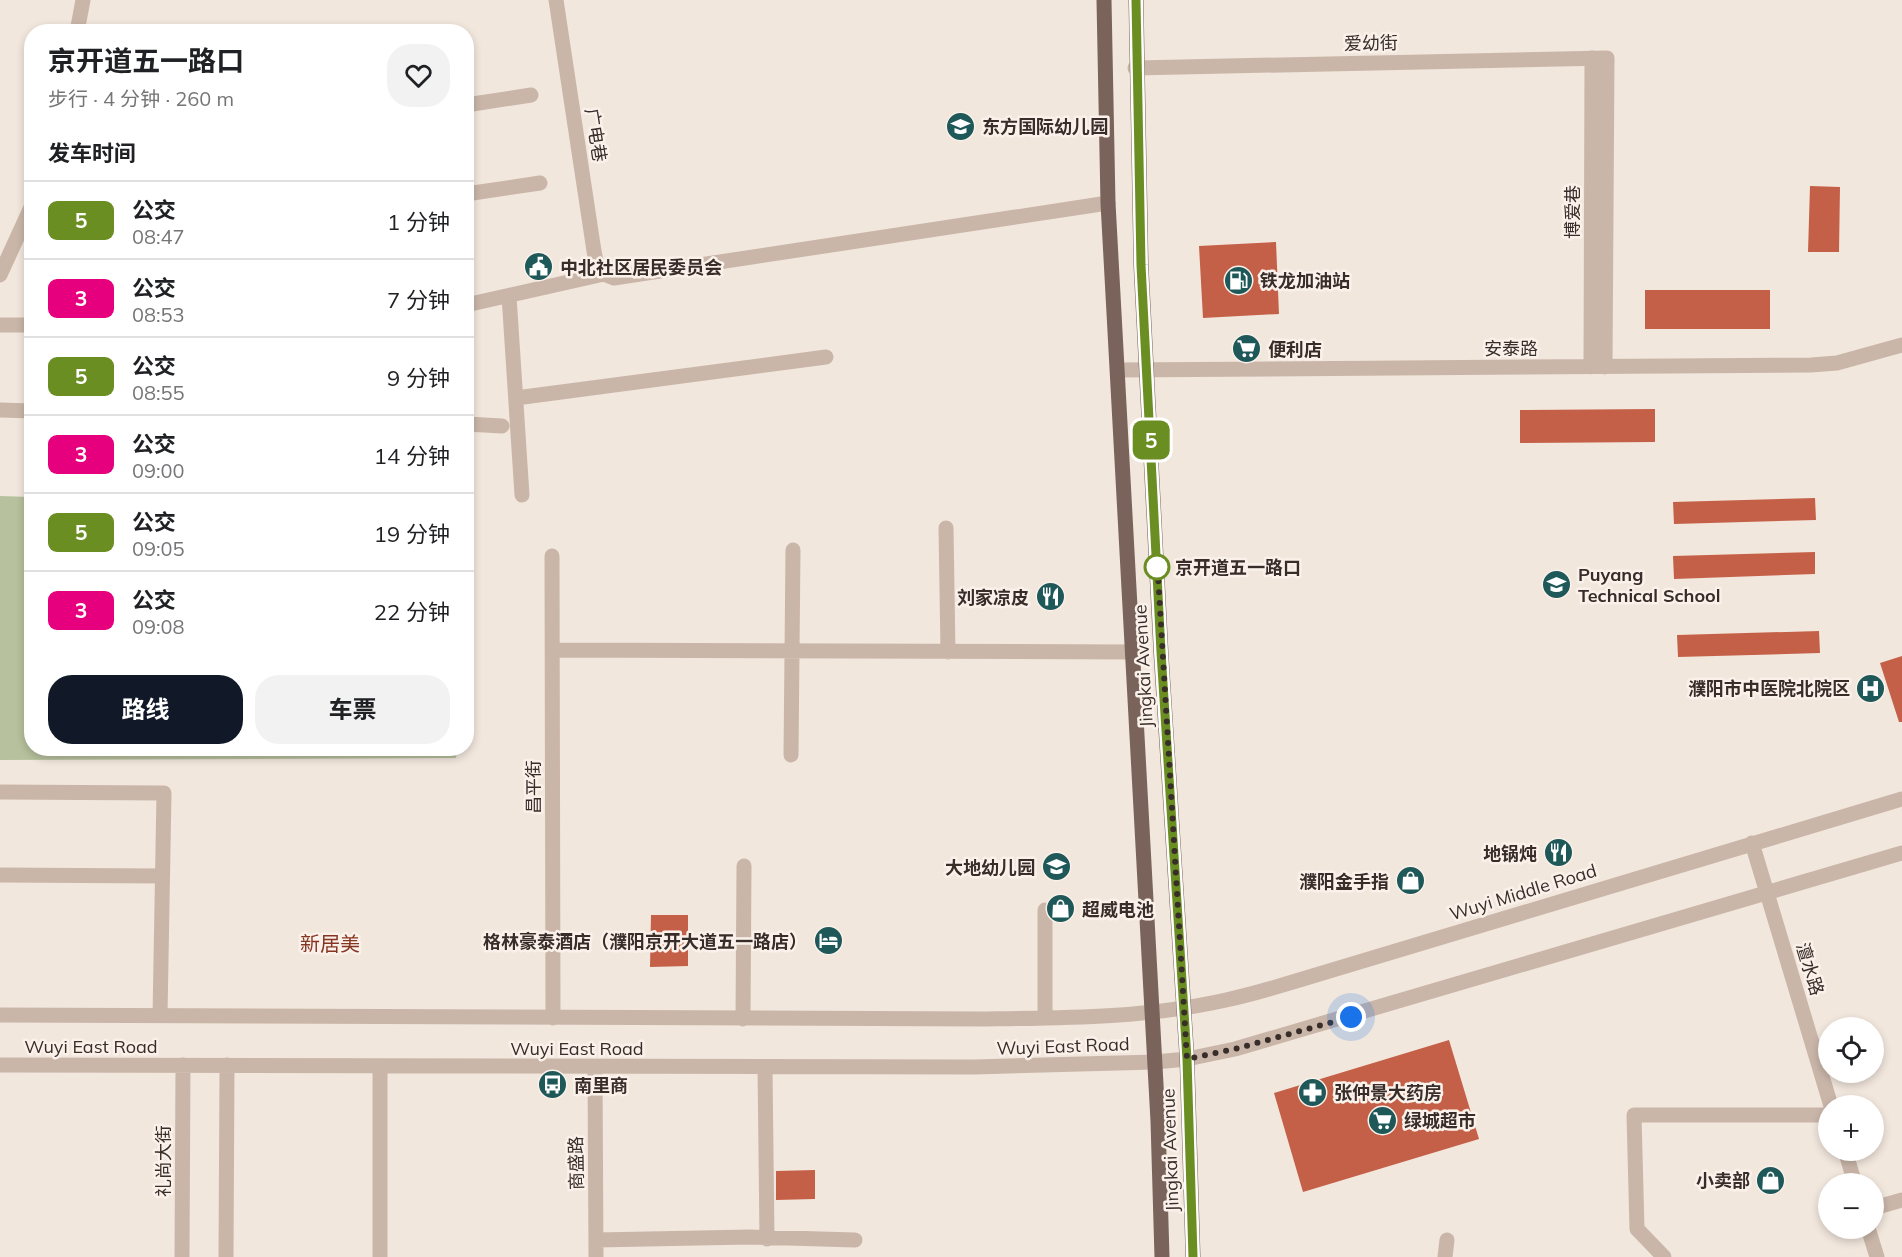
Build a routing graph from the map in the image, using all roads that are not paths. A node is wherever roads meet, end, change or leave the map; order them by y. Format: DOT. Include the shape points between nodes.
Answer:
graph roads {
  1 [pos="83,0"];
  2 [pos="556,0"];
  3 [pos="1104,0"];
  4 [pos="1136,0"];
  5 [pos="78,24"];
  6 [pos="1599,58"];
  7 [pos="1135,68"];
  8 [pos="531,95"];
  9 [pos="474,104"];
  10 [pos="540,183"];
  11 [pos="474,193"];
  12 [pos="1108,203"];
  13 [pos="24,222"];
  14 [pos="604,274"];
  15 [pos="0,275"];
  16 [pos="509,296"];
  17 [pos="474,303"];
  18 [pos="0,325"];
  19 [pos="24,325"];
  20 [pos="1902,345"];
  21 [pos="826,357"];
  22 [pos="1598,367"];
  23 [pos="1148,369"];
  24 [pos="1118,370"];
  25 [pos="516,398"];
  26 [pos="0,410"];
  27 [pos="24,411"];
  28 [pos="474,424"];
  29 [pos="502,426"];
  30 [pos="522,495"];
  31 [pos="946,528"];
  32 [pos="793,550"];
  33 [pos="552,556"];
  34 [pos="552,650"];
  35 [pos="792,651"];
  36 [pos="948,652"];
  37 [pos="1134,652"];
  38 [pos="791,754"];
  39 [pos="0,792"];
  40 [pos="1902,799"];
  41 [pos="1752,843"];
  42 [pos="1902,854"];
  43 [pos="744,866"];
  44 [pos="0,875"];
  45 [pos="162,876"];
  46 [pos="1767,893"];
  47 [pos="1045,910"];
  48 [pos="1184,1007"];
  49 [pos="1152,1010"];
  50 [pos="0,1015"];
  51 [pos="160,1016"];
  52 [pos="553,1018"];
  53 [pos="1045,1018"];
  54 [pos="743,1019"];
  55 [pos="1187,1059"];
  56 [pos="1155,1062"];
  57 [pos="0,1065"];
  58 [pos="183,1065"];
  59 [pos="227,1065"];
  60 [pos="380,1066"];
  61 [pos="595,1068"];
  62 [pos="765,1068"];
  63 [pos="1828,1095"];
  64 [pos="1818,1115"];
  65 [pos="1902,1200"];
  66 [pos="1884,1205"];
  67 [pos="767,1239"];
  68 [pos="1872,1239"];
  69 [pos="596,1240"];
  70 [pos="855,1240"];
  71 [pos="1447,1240"];
  72 [pos="182,1257"];
  73 [pos="226,1257"];
  74 [pos="380,1257"];
  75 [pos="596,1257"];
  76 [pos="1162,1257"];
  77 [pos="1193,1257"];
  78 [pos="1445,1257"];
  79 [pos="1664,1257"];
  80 [pos="1877,1257"];
  1 -- 5 [label="street"];
  2 -- 14 [label="street, 广电巷" via="594,251 597,266"];
  3 -- 12 [label="main road, Jingkai Avenue"];
  4 -- 7 [label="main road, Jingkai Avenue"];
  6 -- 7 [label="street, 爱幼街"];
  6 -- 22 [label="street, 博爱巷"];
  7 -- 23 [label="main road, Jingkai Avenue"];
  8 -- 9 [label="street"];
  10 -- 11 [label="street"];
  12 -- 14 [label="street" via="614,278"];
  12 -- 24 [label="main road, Jingkai Avenue"];
  13 -- 15 [label="street"];
  14 -- 16 [label="street"];
  16 -- 17 [label="street"];
  16 -- 25 [label="street"];
  18 -- 19 [label="street"];
  20 -- 22 [label="street, 安泰路" via="1838,363"];
  21 -- 25 [label="street"];
  22 -- 23 [label="street, 安泰路"];
  23 -- 24 [label="street, 安泰路"];
  23 -- 48 [label="main road, Jingkai Avenue"];
  24 -- 37 [label="main road, Jingkai Avenue"];
  25 -- 30 [label="street"];
  26 -- 27 [label="street"];
  28 -- 29 [label="street"];
  31 -- 36 [label="street"];
  32 -- 35 [label="street"];
  33 -- 34 [label="street, 昌平街"];
  34 -- 35 [label="street"];
  34 -- 52 [label="street, 昌平街"];
  35 -- 36 [label="street"];
  35 -- 38 [label="street"];
  36 -- 37 [label="street"];
  37 -- 49 [label="main road, Jingkai Avenue"];
  39 -- 45 [label="street" via="164,794"];
  40 -- 41 [label="street, Wuyi Middle Road"];
  41 -- 46 [label="street, 澶水路"];
  41 -- 48 [label="street, Wuyi Middle Road" via="1296,981 1225,1001"];
  42 -- 46 [label="street"];
  43 -- 54 [label="street"];
  44 -- 45 [label="street"];
  45 -- 51 [label="street"];
  46 -- 55 [label="street" via="1307,1030"];
  46 -- 63 [label="street, 澶水路"];
  47 -- 53 [label="street"];
  48 -- 49 [label="street, Wuyi Middle Road"];
  48 -- 55 [label="main road, Jingkai Avenue"];
  49 -- 53 [label="street, Wuyi East Road"];
  49 -- 56 [label="main road, Jingkai Avenue"];
  50 -- 51 [label="street, Wuyi East Road"];
  51 -- 52 [label="street, Wuyi East Road"];
  52 -- 54 [label="street, Wuyi East Road"];
  53 -- 54 [label="street, Wuyi East Road"];
  55 -- 56 [label="street"];
  55 -- 77 [label="main road, Jingkai Avenue"];
  56 -- 62 [label="street, Wuyi East Road"];
  56 -- 76 [label="main road, Jingkai Avenue"];
  57 -- 58 [label="street, Wuyi East Road"];
  58 -- 59 [label="street, Wuyi East Road"];
  58 -- 72 [label="street, 礼尚大街"];
  59 -- 60 [label="street, Wuyi East Road"];
  59 -- 73 [label="street"];
  60 -- 61 [label="street, Wuyi East Road"];
  60 -- 74 [label="street"];
  61 -- 62 [label="street, Wuyi East Road"];
  61 -- 69 [label="street, 商盛路"];
  62 -- 67 [label="street"];
  64 -- 79 [label="street" via="1634,1115 1637,1229"];
  65 -- 66 [label="street"];
  67 -- 69 [label="street"];
  67 -- 70 [label="street"];
  68 -- 80 [label="street"];
  69 -- 75 [label="street, 商盛路"];
  71 -- 78 [label="street"];
}
